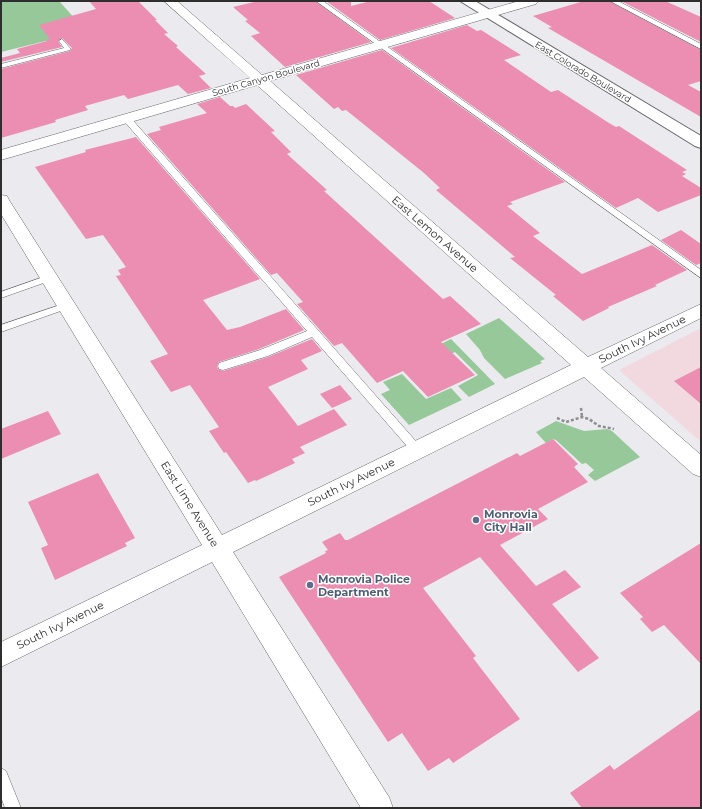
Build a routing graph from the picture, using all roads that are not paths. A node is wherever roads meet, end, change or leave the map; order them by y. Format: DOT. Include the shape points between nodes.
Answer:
graph roads {
  1 [pos="170,1"];
  2 [pos="319,1"];
  3 [pos="466,1"];
  4 [pos="532,1"];
  5 [pos="614,1"];
  6 [pos="487,14"];
  7 [pos="62,41"];
  8 [pos="380,45"];
  9 [pos="701,47"];
  10 [pos="1,66"];
  11 [pos="260,80"];
  12 [pos="127,119"];
  13 [pos="701,143"];
  14 [pos="1,155"];
  15 [pos="1,200"];
  16 [pos="701,275"];
  17 [pos="49,278"];
  18 [pos="1,295"];
  19 [pos="66,306"];
  20 [pos="701,310"];
  21 [pos="1,329"];
  22 [pos="313,332"];
  23 [pos="223,366"];
  24 [pos="586,367"];
  25 [pos="417,450"];
  26 [pos="701,468"];
  27 [pos="217,548"];
  28 [pos="1,654"];
  29 [pos="1,776"];
  30 [pos="13,808"];
  31 [pos="378,808"];
  1 -- 11 [label="street, East Lemon Avenue"];
  2 -- 8 [label="lane"];
  3 -- 6 [label="street, East Colorado Boulevard"];
  4 -- 6 [label="street, South Canyon Boulevard"];
  5 -- 9 [label="lane"];
  6 -- 8 [label="street, South Canyon Boulevard"];
  6 -- 13 [label="street, East Colorado Boulevard"];
  7 -- 10 [label="lane" via="68,49"];
  8 -- 11 [label="street, South Canyon Boulevard"];
  8 -- 16 [label="lane"];
  11 -- 12 [label="street, South Canyon Boulevard"];
  11 -- 24 [label="street, East Lemon Avenue"];
  12 -- 14 [label="street, South Canyon Boulevard"];
  12 -- 22 [label="lane"];
  15 -- 17 [label="street, East Lime Avenue"];
  17 -- 18 [label="lane"];
  17 -- 19 [label="street, East Lime Avenue"];
  19 -- 21 [label="lane"];
  19 -- 27 [label="street, East Lime Avenue"];
  20 -- 24 [label="street, South Ivy Avenue"];
  22 -- 23 [label="lane" via="264,353"];
  22 -- 25 [label="lane"];
  24 -- 25 [label="street, South Ivy Avenue"];
  24 -- 26 [label="street, East Lemon Avenue"];
  25 -- 27 [label="street, South Ivy Avenue"];
  27 -- 28 [label="street, South Ivy Avenue"];
  27 -- 31 [label="street, East Lime Avenue"];
  29 -- 30 [label="lane"];
}
